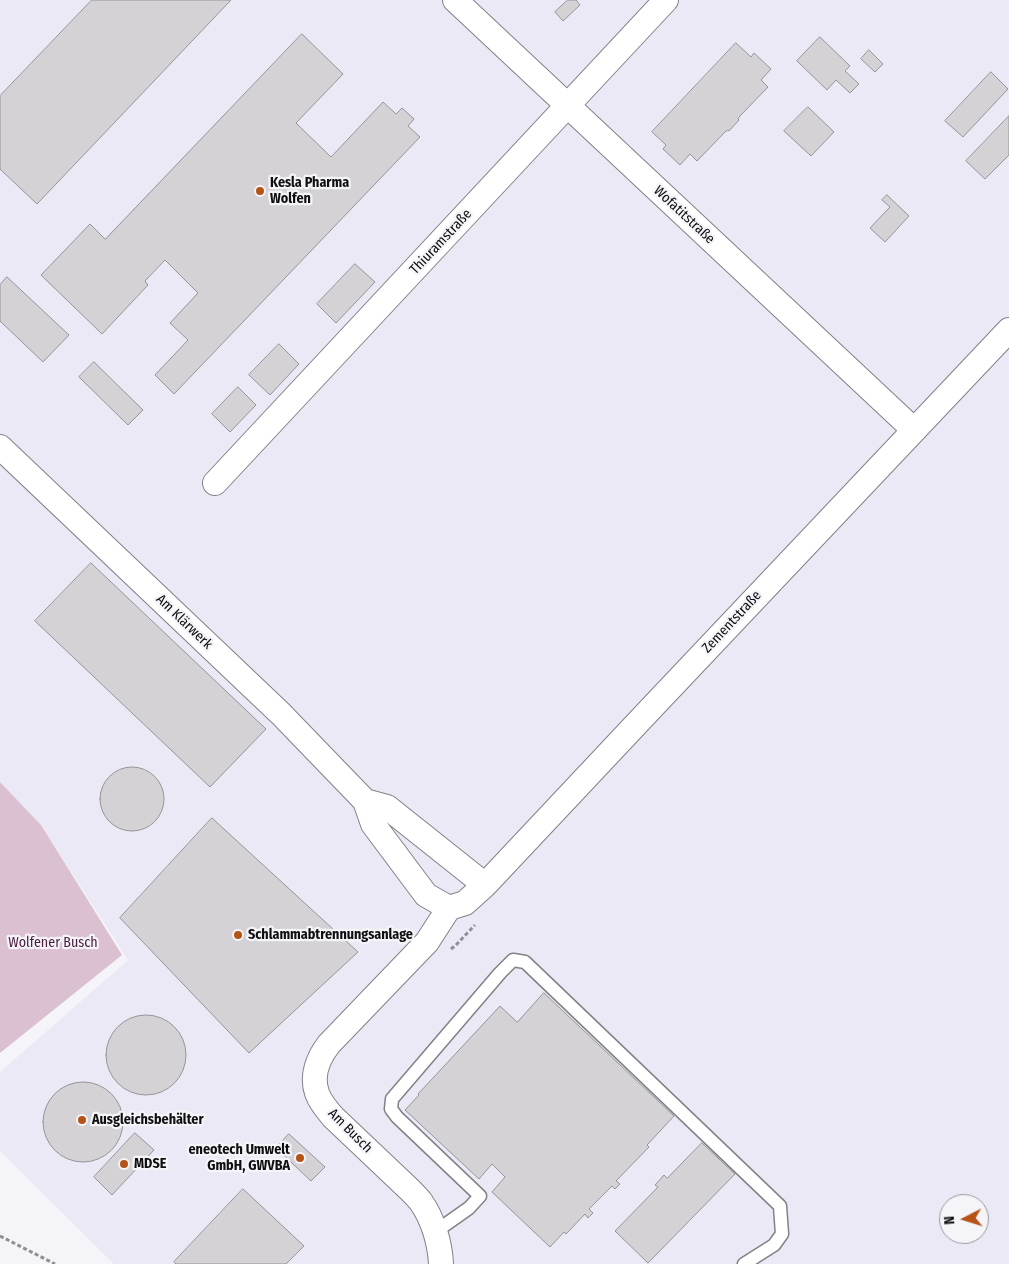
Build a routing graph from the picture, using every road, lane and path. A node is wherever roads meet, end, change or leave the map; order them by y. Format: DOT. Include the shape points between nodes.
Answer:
graph roads {
  1 [pos="455,0"];
  2 [pos="666,0"];
  3 [pos="568,106"];
  4 [pos="1009,330"];
  5 [pos="914,430"];
  6 [pos="0,447"];
  7 [pos="215,484"];
  8 [pos="365,801"];
  9 [pos="485,885"];
  10 [pos="449,908"];
  11 [pos="435,1232"];
  12 [pos="0,1236"];
  13 [pos="55,1264"];
  14 [pos="441,1264"];
  15 [pos="744,1264"];
  1 -- 3 [label="street, Wofatitstraße"];
  2 -- 3 [label="street, Thiuramstraße"];
  3 -- 5 [label="street, Wofatitstraße"];
  3 -- 7 [label="street, Thiuramstraße"];
  4 -- 5 [label="street, Zementstraße"];
  5 -- 9 [label="street, Zementstraße"];
  6 -- 8 [label="street, Am Klärwerk" via="281,714"];
  8 -- 9 [label="street, Am Klärwerk" via="387,807"];
  8 -- 10 [label="street, Am Klärwerk" via="373,824 426,895"];
  9 -- 10 [label="street, Zementstraße" via="465,902"];
  10 -- 11 [label="street, Am Busch" via="427,942 328,1044 316,1066 315,1079 316,1092 333,1117 421,1202"];
  11 -- 14 [label="street, Am Busch"];
  11 -- 15 [label="lane" via="480,1196 397,1117 391,1109 392,1099 512,960 525,962 780,1206 782,1234 774,1245"];
  12 -- 13 [label="path"];
}
